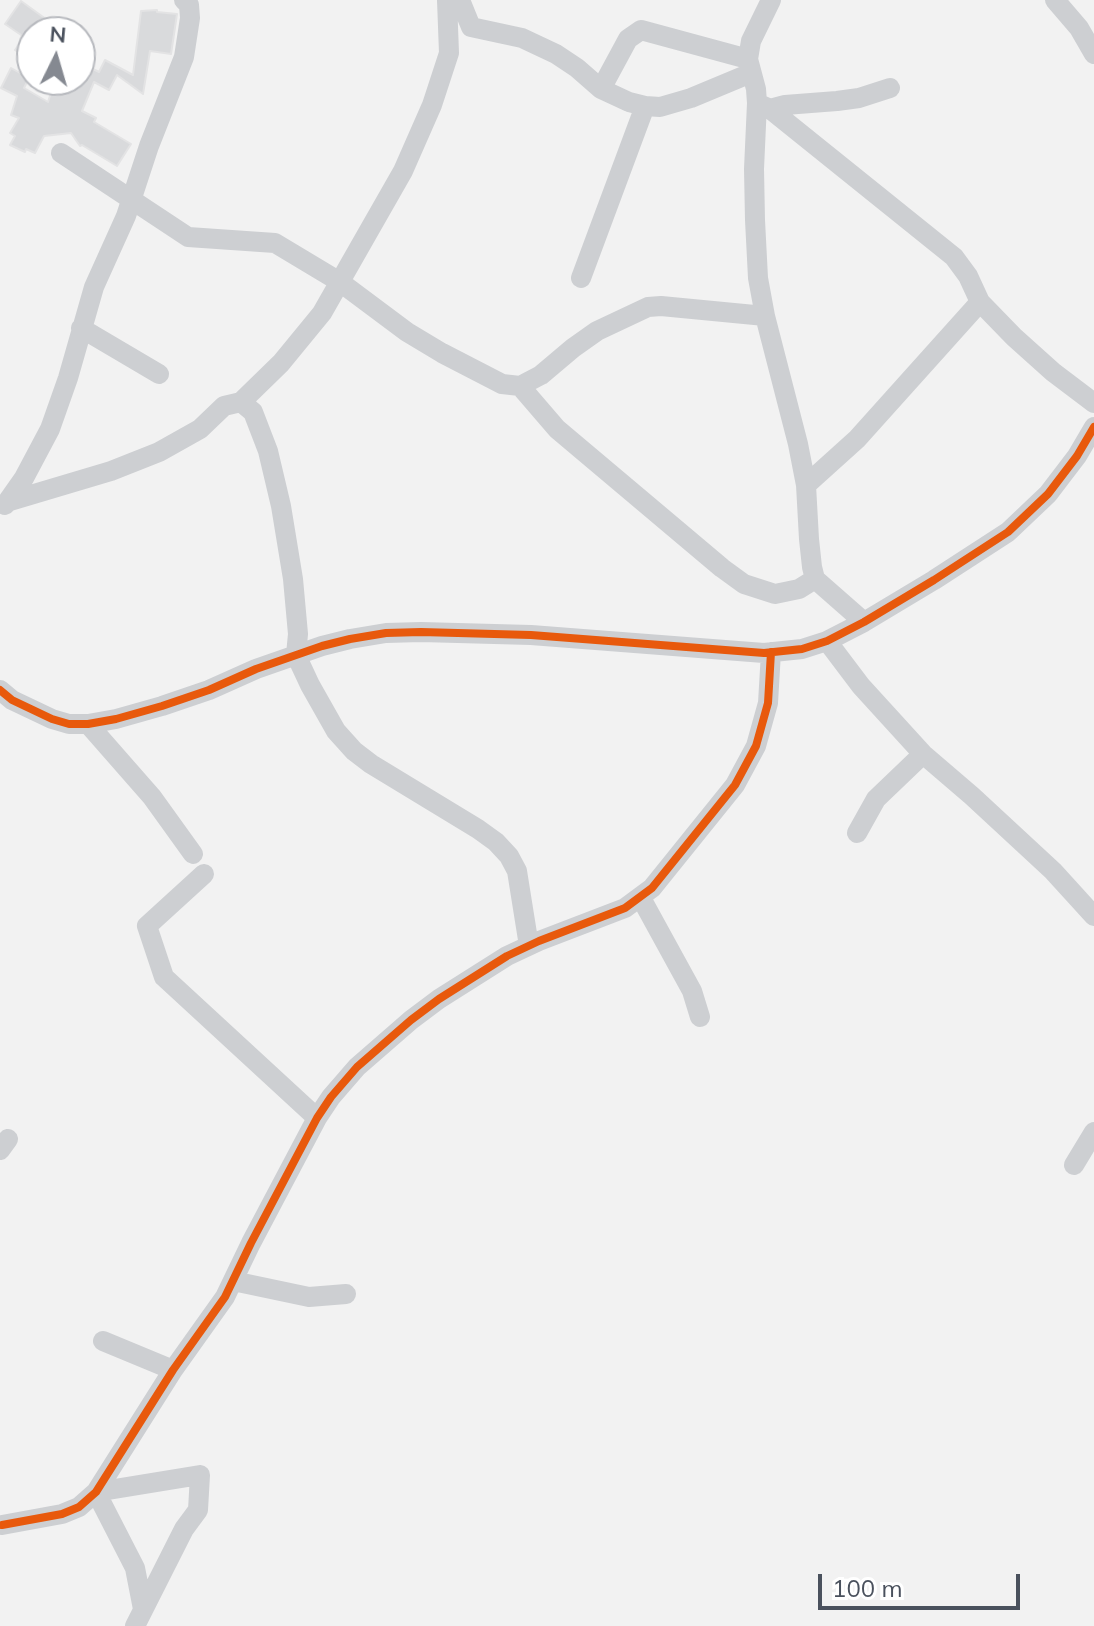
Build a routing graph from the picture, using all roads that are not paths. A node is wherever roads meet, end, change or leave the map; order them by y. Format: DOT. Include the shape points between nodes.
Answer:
graph roads {
  1 [pos="184,0"];
  2 [pos="447,0"];
  3 [pos="460,0"];
  4 [pos="771,0"];
  5 [pos="1055,0"];
  6 [pos="1094,54"];
  7 [pos="749,66"];
  8 [pos="890,88"];
  9 [pos="601,89"];
  10 [pos="645,106"];
  11 [pos="763,106"];
  12 [pos="61,153"];
  13 [pos="131,200"];
  14 [pos="581,278"];
  15 [pos="340,282"];
  16 [pos="980,302"];
  17 [pos="765,316"];
  18 [pos="81,328"];
  19 [pos="159,374"];
  20 [pos="520,386"];
  21 [pos="241,402"];
  22 [pos="1094,403"];
  23 [pos="1094,427"];
  24 [pos="806,485"];
  25 [pos="4,507"];
  26 [pos="815,579"];
  27 [pos="864,622"];
  28 [pos="827,641"];
  29 [pos="771,652"];
  30 [pos="296,655"];
  31 [pos="0,690"];
  32 [pos="88,724"];
  33 [pos="923,754"];
  34 [pos="857,833"];
  35 [pos="193,854"];
  36 [pos="204,874"];
  37 [pos="641,898"];
  38 [pos="1094,916"];
  39 [pos="529,946"];
  40 [pos="700,1017"];
  41 [pos="317,1118"];
  42 [pos="1094,1132"];
  43 [pos="1074,1165"];
  44 [pos="233,1281"];
  45 [pos="346,1294"];
  46 [pos="103,1341"];
  47 [pos="173,1370"];
  48 [pos="96,1492"];
  49 [pos="1,1529"];
  50 [pos="139,1618"];
  1 -- 13 [label="street" via="190,18 184,57"];
  2 -- 15 [label="street" via="449,53 432,105 403,171"];
  3 -- 9 [label="street" via="471,27 522,38 556,54"];
  4 -- 7 [label="street" via="751,41"];
  5 -- 6 [label="street"];
  7 -- 9 [label="street" via="641,30 628,39"];
  7 -- 10 [label="street" via="680,101"];
  7 -- 11 [label="street"];
  8 -- 11 [label="street" via="859,98"];
  9 -- 10 [label="street"];
  10 -- 14 [label="street"];
  11 -- 16 [label="street" via="954,257"];
  11 -- 17 [label="street" via="754,169 758,278"];
  12 -- 13 [label="street"];
  13 -- 15 [label="street" via="188,237 275,243"];
  13 -- 18 [label="street"];
  15 -- 20 [label="street" via="442,353 502,384"];
  15 -- 21 [label="street" via="300,341"];
  16 -- 22 [label="street"];
  16 -- 24 [label="street" via="857,439"];
  17 -- 20 [label="street" via="648,307 597,331"];
  17 -- 24 [label="street"];
  18 -- 19 [label="street"];
  18 -- 25 [label="street" via="50,429"];
  20 -- 26 [label="street" via="557,429 744,584 775,594"];
  21 -- 25 [label="street" via="224,406 200,429 159,452"];
  21 -- 30 [label="street" via="253,412 281,506 293,579"];
  23 -- 27 [label="street" via="1048,494 1008,532"];
  24 -- 26 [label="street"];
  26 -- 27 [label="street"];
  27 -- 28 [label="street"];
  28 -- 29 [label="street"];
  28 -- 33 [label="street"];
  29 -- 30 [label="street" via="421,632 350,639"];
  29 -- 37 [label="street" via="768,703 756,746 735,785"];
  30 -- 32 [label="street" via="162,706"];
  30 -- 39 [label="street" via="336,731 354,751 487,835 509,856 517,871"];
  31 -- 32 [label="street" via="52,719"];
  32 -- 35 [label="street"];
  33 -- 34 [label="street" via="876,799"];
  33 -- 38 [label="street"];
  36 -- 41 [label="street" via="147,926 164,977"];
  37 -- 39 [label="street"];
  37 -- 40 [label="street" via="692,991"];
  39 -- 41 [label="street" via="411,1020 357,1067"];
  41 -- 44 [label="street"];
  42 -- 43 [label="street"];
  44 -- 45 [label="street" via="309,1297"];
  44 -- 47 [label="street"];
  46 -- 47 [label="street"];
  47 -- 48 [label="street"];
  48 -- 49 [label="street" via="62,1514"];
  48 -- 50 [label="street" via="135,1568"];
  48 -- 50 [label="street" via="200,1475 198,1510"];
}
